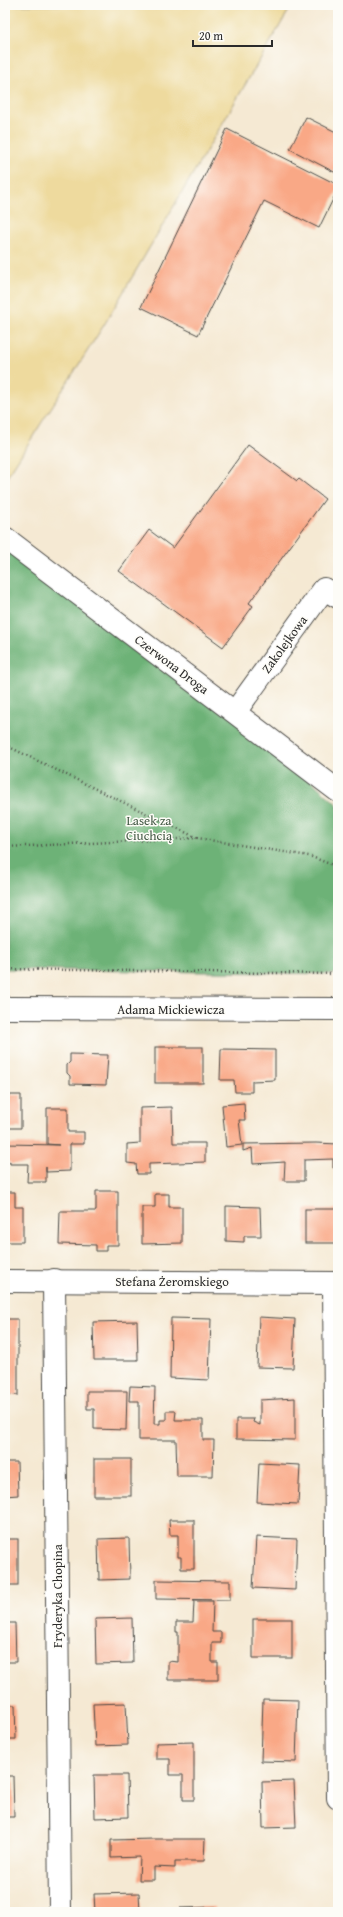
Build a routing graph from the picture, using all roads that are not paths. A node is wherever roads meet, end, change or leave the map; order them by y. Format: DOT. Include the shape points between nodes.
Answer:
graph roads {
  1 [pos="5,538"];
  2 [pos="338,597"];
  3 [pos="235,712"];
  4 [pos="338,791"];
  5 [pos="5,1008"];
  6 [pos="338,1009"];
  7 [pos="54,1280"];
  8 [pos="5,1281"];
  9 [pos="336,1283"];
  10 [pos="338,1798"];
  11 [pos="60,1912"];
  1 -- 3 [label="street, Czerwona Droga"];
  2 -- 3 [label="street, Zakolejkowa" via="324,589"];
  3 -- 4 [label="street, Czerwona Droga"];
  5 -- 6 [label="street, Adama Mickiewicza"];
  7 -- 8 [label="street, Stefana Żeromskiego"];
  7 -- 9 [label="street, Stefana Żeromskiego"];
  7 -- 11 [label="street, Fryderyka Chopina"];
  9 -- 10 [label="street"];
}
